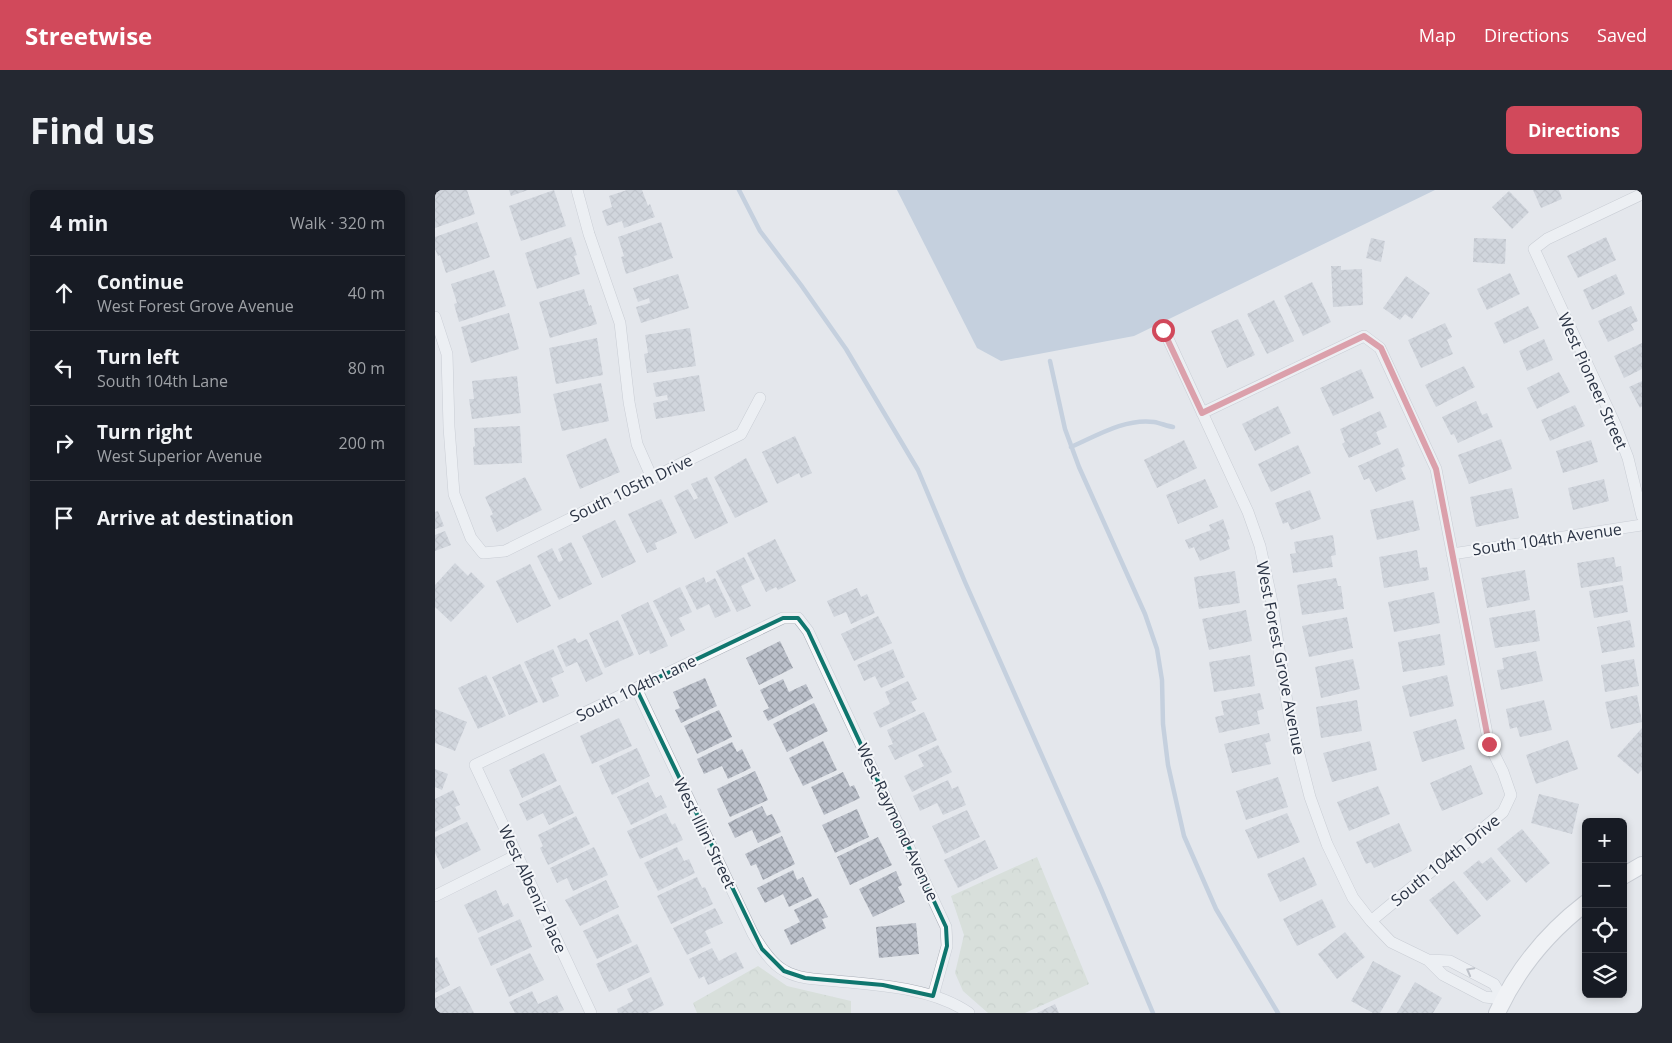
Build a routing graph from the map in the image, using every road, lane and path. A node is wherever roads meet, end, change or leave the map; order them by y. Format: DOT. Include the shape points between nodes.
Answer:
graph roads {
  1 [pos="577,190"];
  2 [pos="1642,194"];
  3 [pos="435,317"];
  4 [pos="1163,330"];
  5 [pos="760,398"];
  6 [pos="1202,413"];
  7 [pos="652,478"];
  8 [pos="1642,516"];
  9 [pos="1642,525"];
  10 [pos="1452,554"];
  11 [pos="798,618"];
  12 [pos="636,688"];
  13 [pos="475,765"];
  14 [pos="517,856"];
  15 [pos="1642,865"];
  16 [pos="1627,874"];
  17 [pos="435,896"];
  18 [pos="1582,907"];
  19 [pos="1371,921"];
  20 [pos="933,996"];
  21 [pos="1500,1006"];
  22 [pos="591,1013"];
  23 [pos="969,1013"];
  1 -- 7 [label="street" via="620,322 637,444"];
  2 -- 8 [label="street, West Pioneer Street" via="1547,239 1534,250 1615,424 1628,458"];
  3 -- 7 [label="street, South 105th Drive" via="447,354 454,494 471,538 483,553 505,551"];
  4 -- 6 [label="street, West Forest Grove Avenue"];
  5 -- 7 [label="street, South 105th Drive" via="741,434"];
  6 -- 10 [label="street" via="1364,336 1381,348 1436,469"];
  6 -- 19 [label="street, West Forest Grove Avenue" via="1248,512 1260,546 1289,715 1309,797 1353,898"];
  9 -- 10 [label="street, South 104th Avenue"];
  10 -- 19 [label="street, South 104th Drive" via="1489,744 1511,794 1503,812"];
  11 -- 12 [label="street, South 104th Lane" via="783,618"];
  11 -- 20 [label="street, West Raymond Avenue" via="808,631 946,927 947,946"];
  12 -- 13 [label="street, South 104th Lane"];
  12 -- 20 [label="street, West Illini Street" via="753,934 784,971 805,978 883,985"];
  13 -- 14 [label="street, West Albeniz Place"];
  14 -- 17 [label="street"];
  14 -- 22 [label="street, West Albeniz Place"];
  15 -- 16 [label="street"];
  18 -- 21 [label="street" via="1543,943"];
  19 -- 21 [label="street, West Forest Grove Avenue" via="1391,942 1428,960 1450,961 1493,984"];
  20 -- 23 [label="street"];
}
